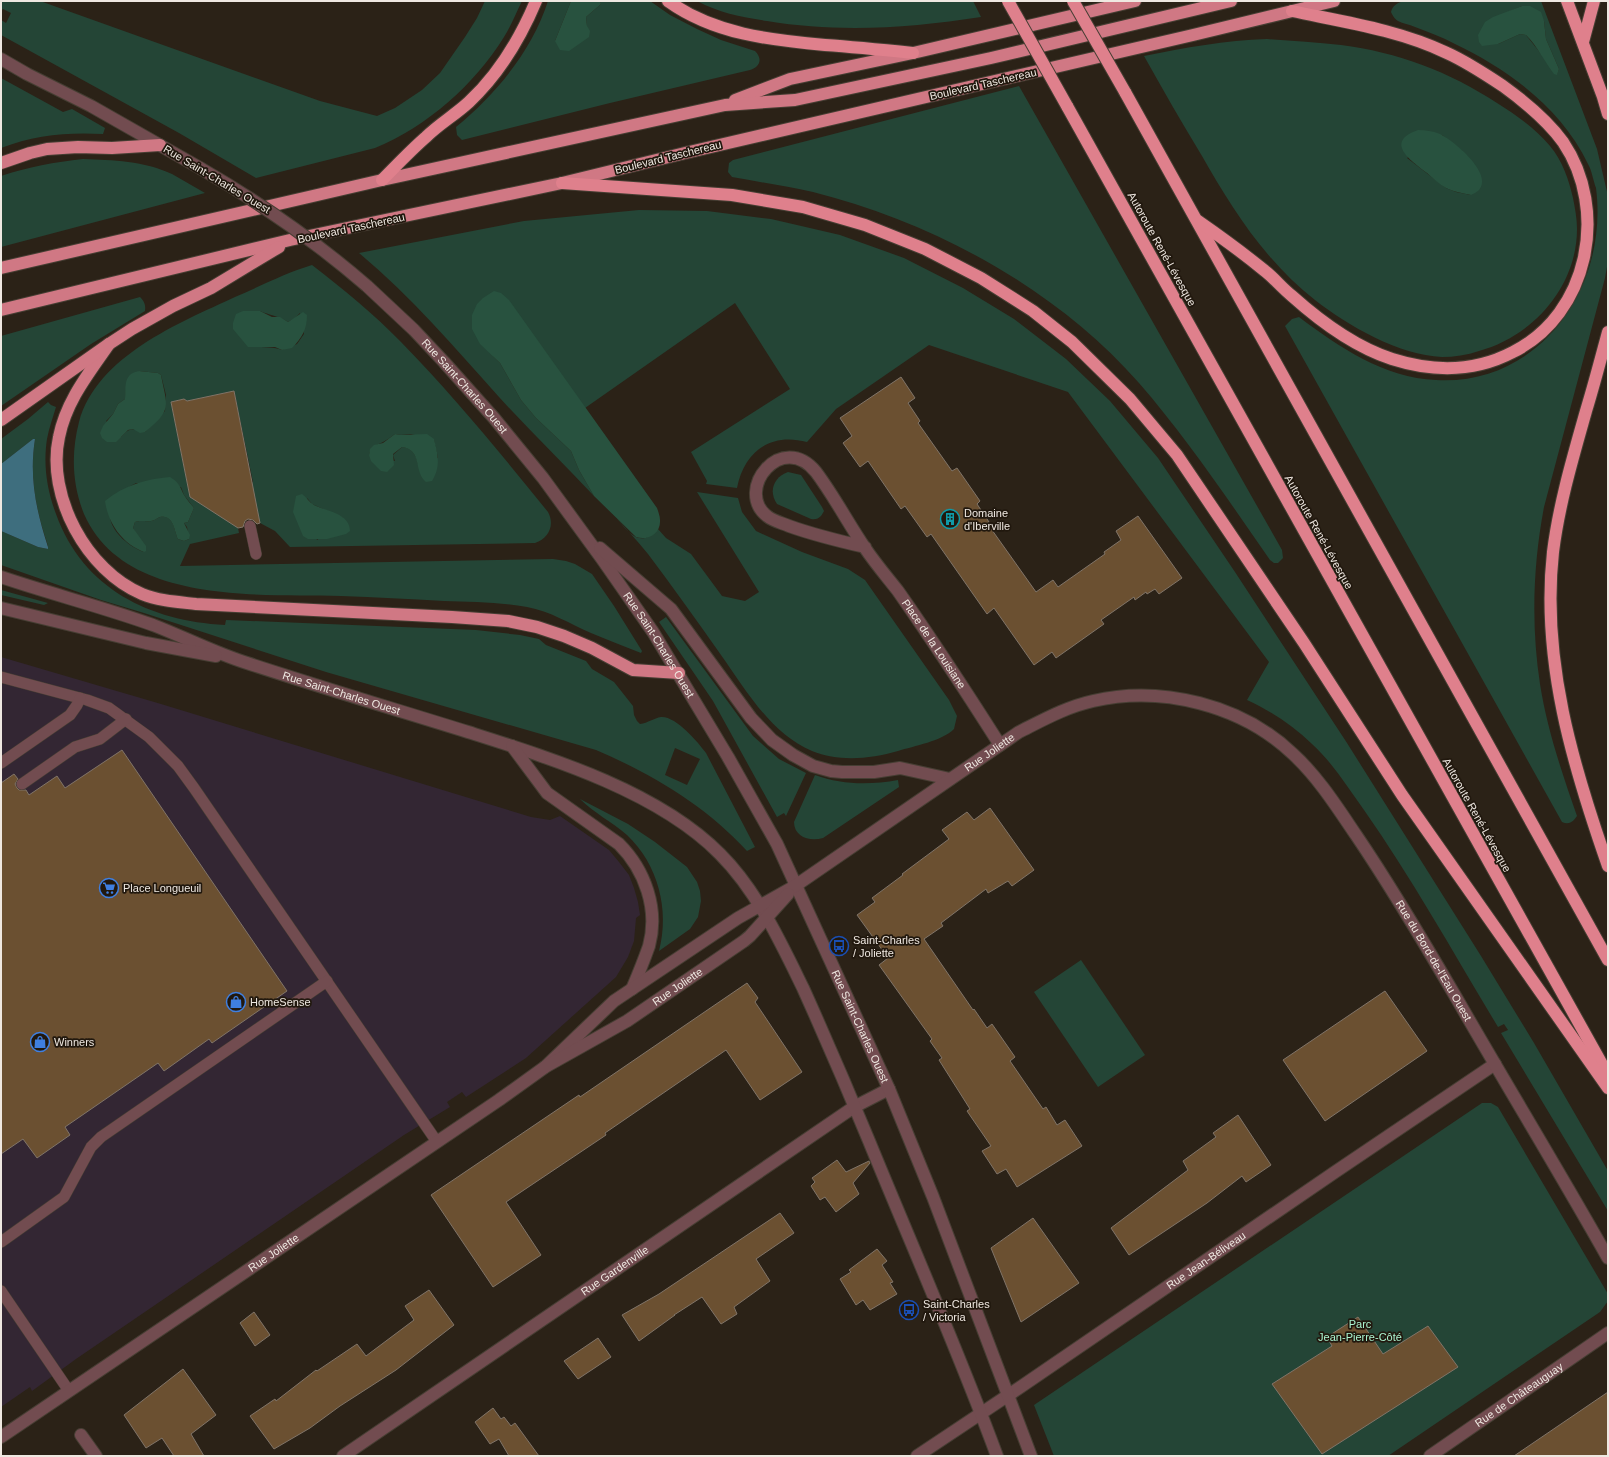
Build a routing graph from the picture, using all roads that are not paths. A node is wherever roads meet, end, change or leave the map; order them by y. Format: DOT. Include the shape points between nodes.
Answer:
graph roads {
  1 [pos="536,1"];
  2 [pos="668,1"];
  3 [pos="1008,1"];
  4 [pos="1073,1"];
  5 [pos="1135,1"];
  6 [pos="1231,1"];
  7 [pos="1334,1"];
  8 [pos="1567,1"];
  9 [pos="1594,1"];
  10 [pos="1292,11"];
  11 [pos="1583,42"];
  12 [pos="913,52"];
  13 [pos="1,60"];
  14 [pos="725,105"];
  15 [pos="1608,114"];
  16 [pos="160,145"];
  17 [pos="1,163"];
  18 [pos="382,180"];
  19 [pos="562,183"];
  20 [pos="1194,218"];
  21 [pos="290,240"];
  22 [pos="1,268"];
  23 [pos="1,310"];
  24 [pos="1608,332"];
  25 [pos="108,344"];
  26 [pos="1,420"];
  27 [pos="250,526"];
  28 [pos="585,534"];
  29 [pos="865,547"];
  30 [pos="256,554"];
  31 [pos="1,577"];
  32 [pos="1,608"];
  33 [pos="242,662"];
  34 [pos="679,673"];
  35 [pos="1,677"];
  36 [pos="80,698"];
  37 [pos="1212,707"];
  38 [pos="126,719"];
  39 [pos="1000,745"];
  40 [pos="512,746"];
  41 [pos="1,763"];
  42 [pos="950,779"];
  43 [pos="22,784"];
  44 [pos="1608,866"];
  45 [pos="795,886"];
  46 [pos="759,906"];
  47 [pos="767,917"];
  48 [pos="1608,960"];
  49 [pos="327,981"];
  50 [pos="632,989"];
  51 [pos="1495,1064"];
  52 [pos="545,1067"];
  53 [pos="1608,1075"];
  54 [pos="1608,1088"];
  55 [pos="889,1089"];
  56 [pos="854,1107"];
  57 [pos="437,1142"];
  58 [pos="1,1242"];
  59 [pos="1608,1258"];
  60 [pos="1,1291"];
  61 [pos="1608,1333"];
  62 [pos="69,1390"];
  63 [pos="1009,1395"];
  64 [pos="981,1414"];
  65 [pos="81,1435"];
  66 [pos="1,1437"];
  67 [pos="96,1456"];
  68 [pos="343,1456"];
  69 [pos="917,1456"];
  70 [pos="997,1456"];
  71 [pos="1031,1456"];
  72 [pos="1430,1456"];
  1 -- 18 [label="highway" via="519,37 489,81 450,119 427,135"];
  2 -- 12 [label="highway" via="707,23 731,32 795,42"];
  3 -- 53 [label="highway, Autoroute René-Lévesque, bridge"];
  4 -- 20 [label="highway, bridge"];
  5 -- 12 [label="highway"];
  6 -- 14 [label="highway, Boulevard Taschereau" via="1005,55 795,100"];
  7 -- 10 [label="highway, Boulevard Taschereau"];
  8 -- 11 [label="highway"];
  9 -- 11 [label="highway"];
  10 -- 19 [label="highway, Boulevard Taschereau"];
  10 -- 20 [label="highway" via="1382,30 1434,47 1476,69 1532,109 1569,151 1586,191 1589,237 1578,282 1549,326 1514,352 1473,366 1416,366 1376,352 1337,332 1301,304 1267,272"];
  11 -- 15 [label="highway"];
  12 -- 14 [label="highway" via="790,79"];
  13 -- 16 [label="street, Rue Saint-Charles Ouest"];
  14 -- 18 [label="highway, Boulevard Taschereau"];
  16 -- 17 [label="highway" via="47,149"];
  16 -- 28 [label="street, Rue Saint-Charles Ouest, bridge" via="274,214 333,257 367,286 414,330 494,418"];
  18 -- 22 [label="highway, Boulevard Taschereau"];
  19 -- 21 [label="highway, Boulevard Taschereau"];
  19 -- 54 [label="highway" via="732,195 823,212 885,233 944,258 1018,301 1072,342 1111,378 1144,414 1190,472 1402,795"];
  20 -- 48 [label="highway"];
  21 -- 23 [label="highway, Boulevard Taschereau"];
  21 -- 25 [label="highway" via="211,288 173,306"];
  24 -- 44 [label="highway" via="1561,502 1553,552 1550,620 1564,716 1578,772"];
  25 -- 26 [label="highway"];
  25 -- 34 [label="highway" via="76,391 63,422 57,451 59,485 69,518 84,544 103,566 133,589 154,598 196,604 508,621 564,636 633,670"];
  27 -- 30 [label="lane"];
  28 -- 34 [label="street, Rue Saint-Charles Ouest"];
  28 -- 42 [label="street" via="671,609 752,718 772,740 793,756 831,771 874,772 900,768"];
  29 -- 29 [label="street, Place de la Louisiane" via="827,487 808,463 798,458 786,457 765,469 756,491 758,503 768,517 814,536"];
  29 -- 39 [label="street, Place de la Louisiane" via="898,591"];
  31 -- 33 [label="street, Rue Saint-Charles Ouest" via="152,625"];
  32 -- 33 [label="street" via="138,641"];
  33 -- 40 [label="street, Rue Saint-Charles Ouest"];
  34 -- 45 [label="street, Rue Saint-Charles Ouest" via="774,839"];
  35 -- 36 [label="lane"];
  36 -- 38 [label="lane" via="109,708"];
  36 -- 41 [label="lane" via="70,715"];
  37 -- 39 [label="street, Rue Joliette" via="1148,696 1094,701 1052,715"];
  37 -- 51 [label="street, Rue du Bord-de-l'Eau Ouest" via="1243,720 1277,741 1293,753 1318,782 1387,882"];
  38 -- 43 [label="lane" via="100,739 75,748"];
  38 -- 49 [label="lane" via="149,736 184,773"];
  39 -- 42 [label="street, Rue Joliette"];
  40 -- 46 [label="street, Rue Saint-Charles Ouest" via="607,782 665,812 718,852 742,879"];
  40 -- 50 [label="street" via="547,793 619,844 638,870 648,892 652,924 649,945"];
  42 -- 45 [label="street, Rue Joliette"];
  45 -- 46 [label="street, Rue Joliette"];
  45 -- 47 [label="street, Rue Joliette"];
  45 -- 55 [label="street, Rue Saint-Charles Ouest"];
  46 -- 47 [label="street, Rue Saint-Charles Ouest"];
  46 -- 50 [label="street, Rue Joliette"];
  47 -- 52 [label="street, Rue Joliette" via="744,941 627,1021"];
  47 -- 56 [label="street, Rue Saint-Charles Ouest" via="820,1025"];
  49 -- 57 [label="lane"];
  49 -- 58 [label="lane" via="101,1137 91,1147 64,1197"];
  50 -- 52 [label="street, Rue Joliette" via="614,1001"];
  51 -- 59 [label="street, Rue du Bord-de-l'Eau Ouest"];
  51 -- 63 [label="street, Rue Jean-Béliveau"];
  52 -- 57 [label="street, Rue Joliette"];
  55 -- 56 [label="street, Rue Gardenville"];
  55 -- 63 [label="street, Rue Saint-Charles Ouest"];
  56 -- 64 [label="street, Rue Saint-Charles Ouest"];
  56 -- 68 [label="street, Rue Gardenville"];
  57 -- 62 [label="street, Rue Joliette"];
  60 -- 62 [label="lane"];
  61 -- 72 [label="street, Rue de Châteauguay"];
  62 -- 66 [label="street, Rue Joliette"];
  63 -- 64 [label="street, Rue Jean-Béliveau"];
  63 -- 71 [label="street, Rue Saint-Charles Ouest"];
  64 -- 69 [label="street, Rue Jean-Béliveau"];
  64 -- 70 [label="street, Rue Saint-Charles Ouest"];
  65 -- 67 [label="street"];
}
